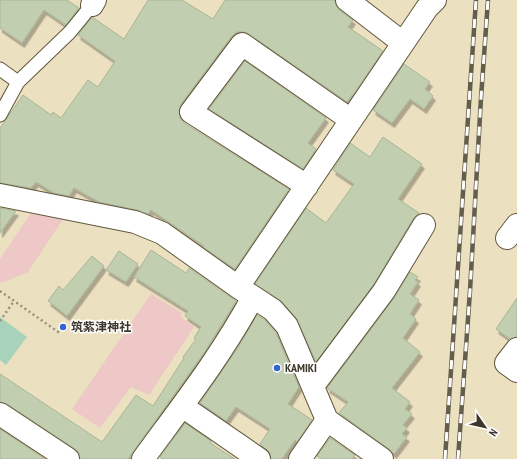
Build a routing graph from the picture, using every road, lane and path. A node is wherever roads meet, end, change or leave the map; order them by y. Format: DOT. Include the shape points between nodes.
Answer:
graph roads {
  1 [pos="347,0"];
  2 [pos="435,0"];
  3 [pos="93,2"];
  4 [pos="403,43"];
  5 [pos="0,69"];
  6 [pos="18,82"];
  7 [pos="0,115"];
  8 [pos="351,120"];
  9 [pos="306,186"];
  10 [pos="0,195"];
  11 [pos="424,225"];
  12 [pos="0,291"];
  13 [pos="245,292"];
  14 [pos="14,301"];
  15 [pos="1,319"];
  16 [pos="61,334"];
  17 [pos="517,349"];
  18 [pos="517,371"];
  19 [pos="313,386"];
  20 [pos="182,406"];
  21 [pos="0,414"];
  22 [pos="328,420"];
  23 [pos="61,457"];
  24 [pos="143,459"];
  25 [pos="259,459"];
  26 [pos="300,459"];
  27 [pos="382,459"];
  1 -- 4 [label="street"];
  2 -- 4 [label="street"];
  3 -- 6 [label="lane" via="70,32"];
  4 -- 8 [label="street"];
  5 -- 6 [label="lane"];
  6 -- 7 [label="lane"];
  8 -- 9 [label="street"];
  8 -- 9 [label="street" via="242,44 191,112"];
  9 -- 13 [label="street"];
  10 -- 13 [label="street" via="135,222 162,233"];
  11 -- 19 [label="street" via="384,291"];
  12 -- 14 [label="path"];
  13 -- 19 [label="street" via="273,310 287,326"];
  13 -- 20 [label="street" via="236,328"];
  14 -- 15 [label="path"];
  14 -- 16 [label="path"];
  17 -- 18 [label="street" via="506,363"];
  19 -- 22 [label="street"];
  20 -- 24 [label="street"];
  20 -- 25 [label="street"];
  21 -- 23 [label="street"];
  22 -- 26 [label="street"];
  22 -- 27 [label="street"];
}
